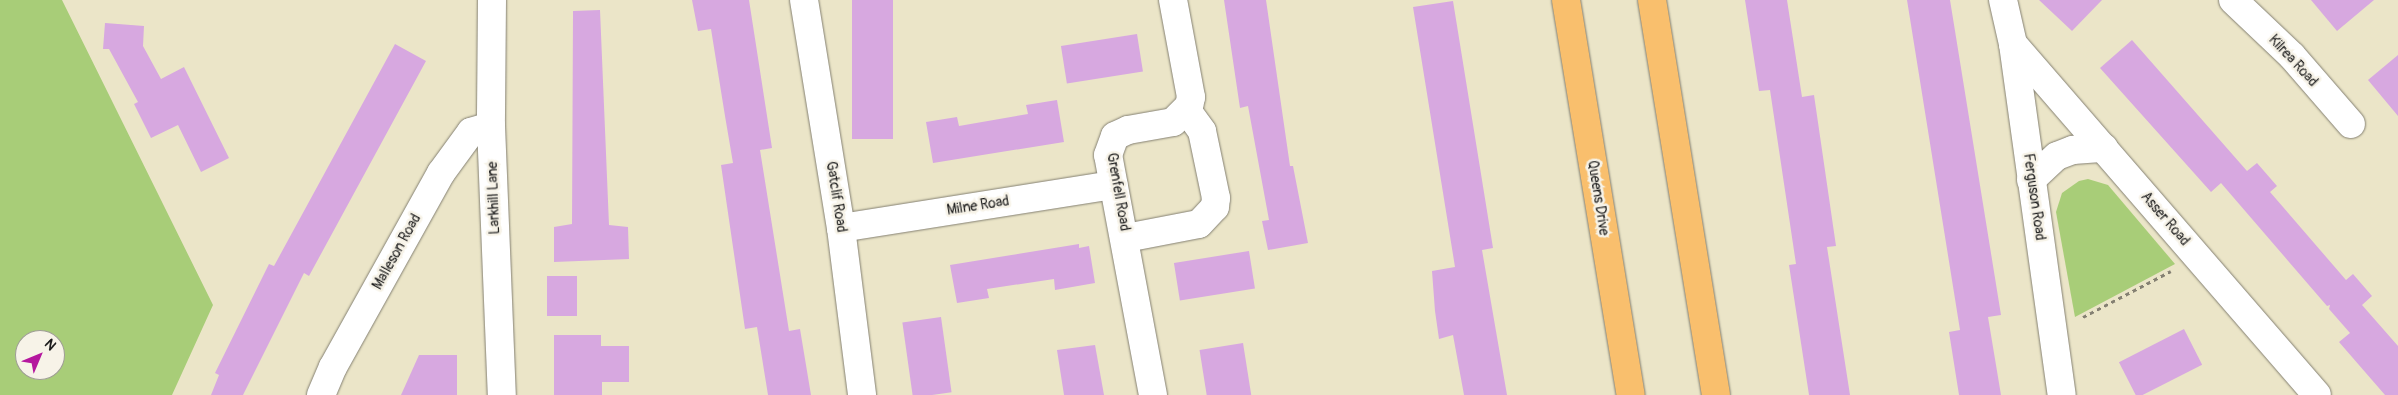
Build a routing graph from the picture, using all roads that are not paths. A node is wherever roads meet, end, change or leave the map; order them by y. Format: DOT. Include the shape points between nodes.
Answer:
graph roads {
  1 [pos="492,0"];
  2 [pos="804,0"];
  3 [pos="1173,0"];
  4 [pos="1566,0"];
  5 [pos="1652,0"];
  6 [pos="2003,0"];
  7 [pos="2233,0"];
  8 [pos="2013,44"];
  9 [pos="1187,110"];
  10 [pos="2351,124"];
  11 [pos="491,126"];
  12 [pos="2104,148"];
  13 [pos="2031,180"];
  14 [pos="1114,185"];
  15 [pos="841,228"];
  16 [pos="1126,238"];
  17 [pos="321,395"];
  18 [pos="502,395"];
  19 [pos="862,395"];
  20 [pos="1153,395"];
  21 [pos="1631,395"];
  22 [pos="1716,395"];
  23 [pos="2062,395"];
  24 [pos="2317,395"];
  1 -- 11 [label="street, Larkhill Lane"];
  2 -- 15 [label="street, Gatclif Road"];
  3 -- 9 [label="street" via="1191,97"];
  4 -- 21 [label="highway, Queens Drive"];
  5 -- 22 [label="highway"];
  6 -- 8 [label="street, Ferguson Road"];
  7 -- 10 [label="street, Kilrea Road" via="2292,56"];
  8 -- 12 [label="street, Asser Road"];
  8 -- 13 [label="street, Ferguson Road"];
  9 -- 14 [label="street, Grenfell Road" via="1173,122 1128,130 1115,136 1108,155"];
  9 -- 16 [label="street, Grenfell Road" via="1202,131 1216,198 1214,207 1199,224"];
  11 -- 17 [label="street, Malleson Road" via="471,132 441,173 333,367"];
  11 -- 18 [label="street, Larkhill Lane"];
  12 -- 13 [label="street" via="2073,150 2057,156"];
  12 -- 24 [label="street, Asser Road"];
  13 -- 23 [label="street, Ferguson Road"];
  14 -- 15 [label="street, Milne Road"];
  14 -- 16 [label="street, Grenfell Road"];
  15 -- 19 [label="street, Gatclif Road"];
  16 -- 20 [label="street, Grenfell Road"];
}
